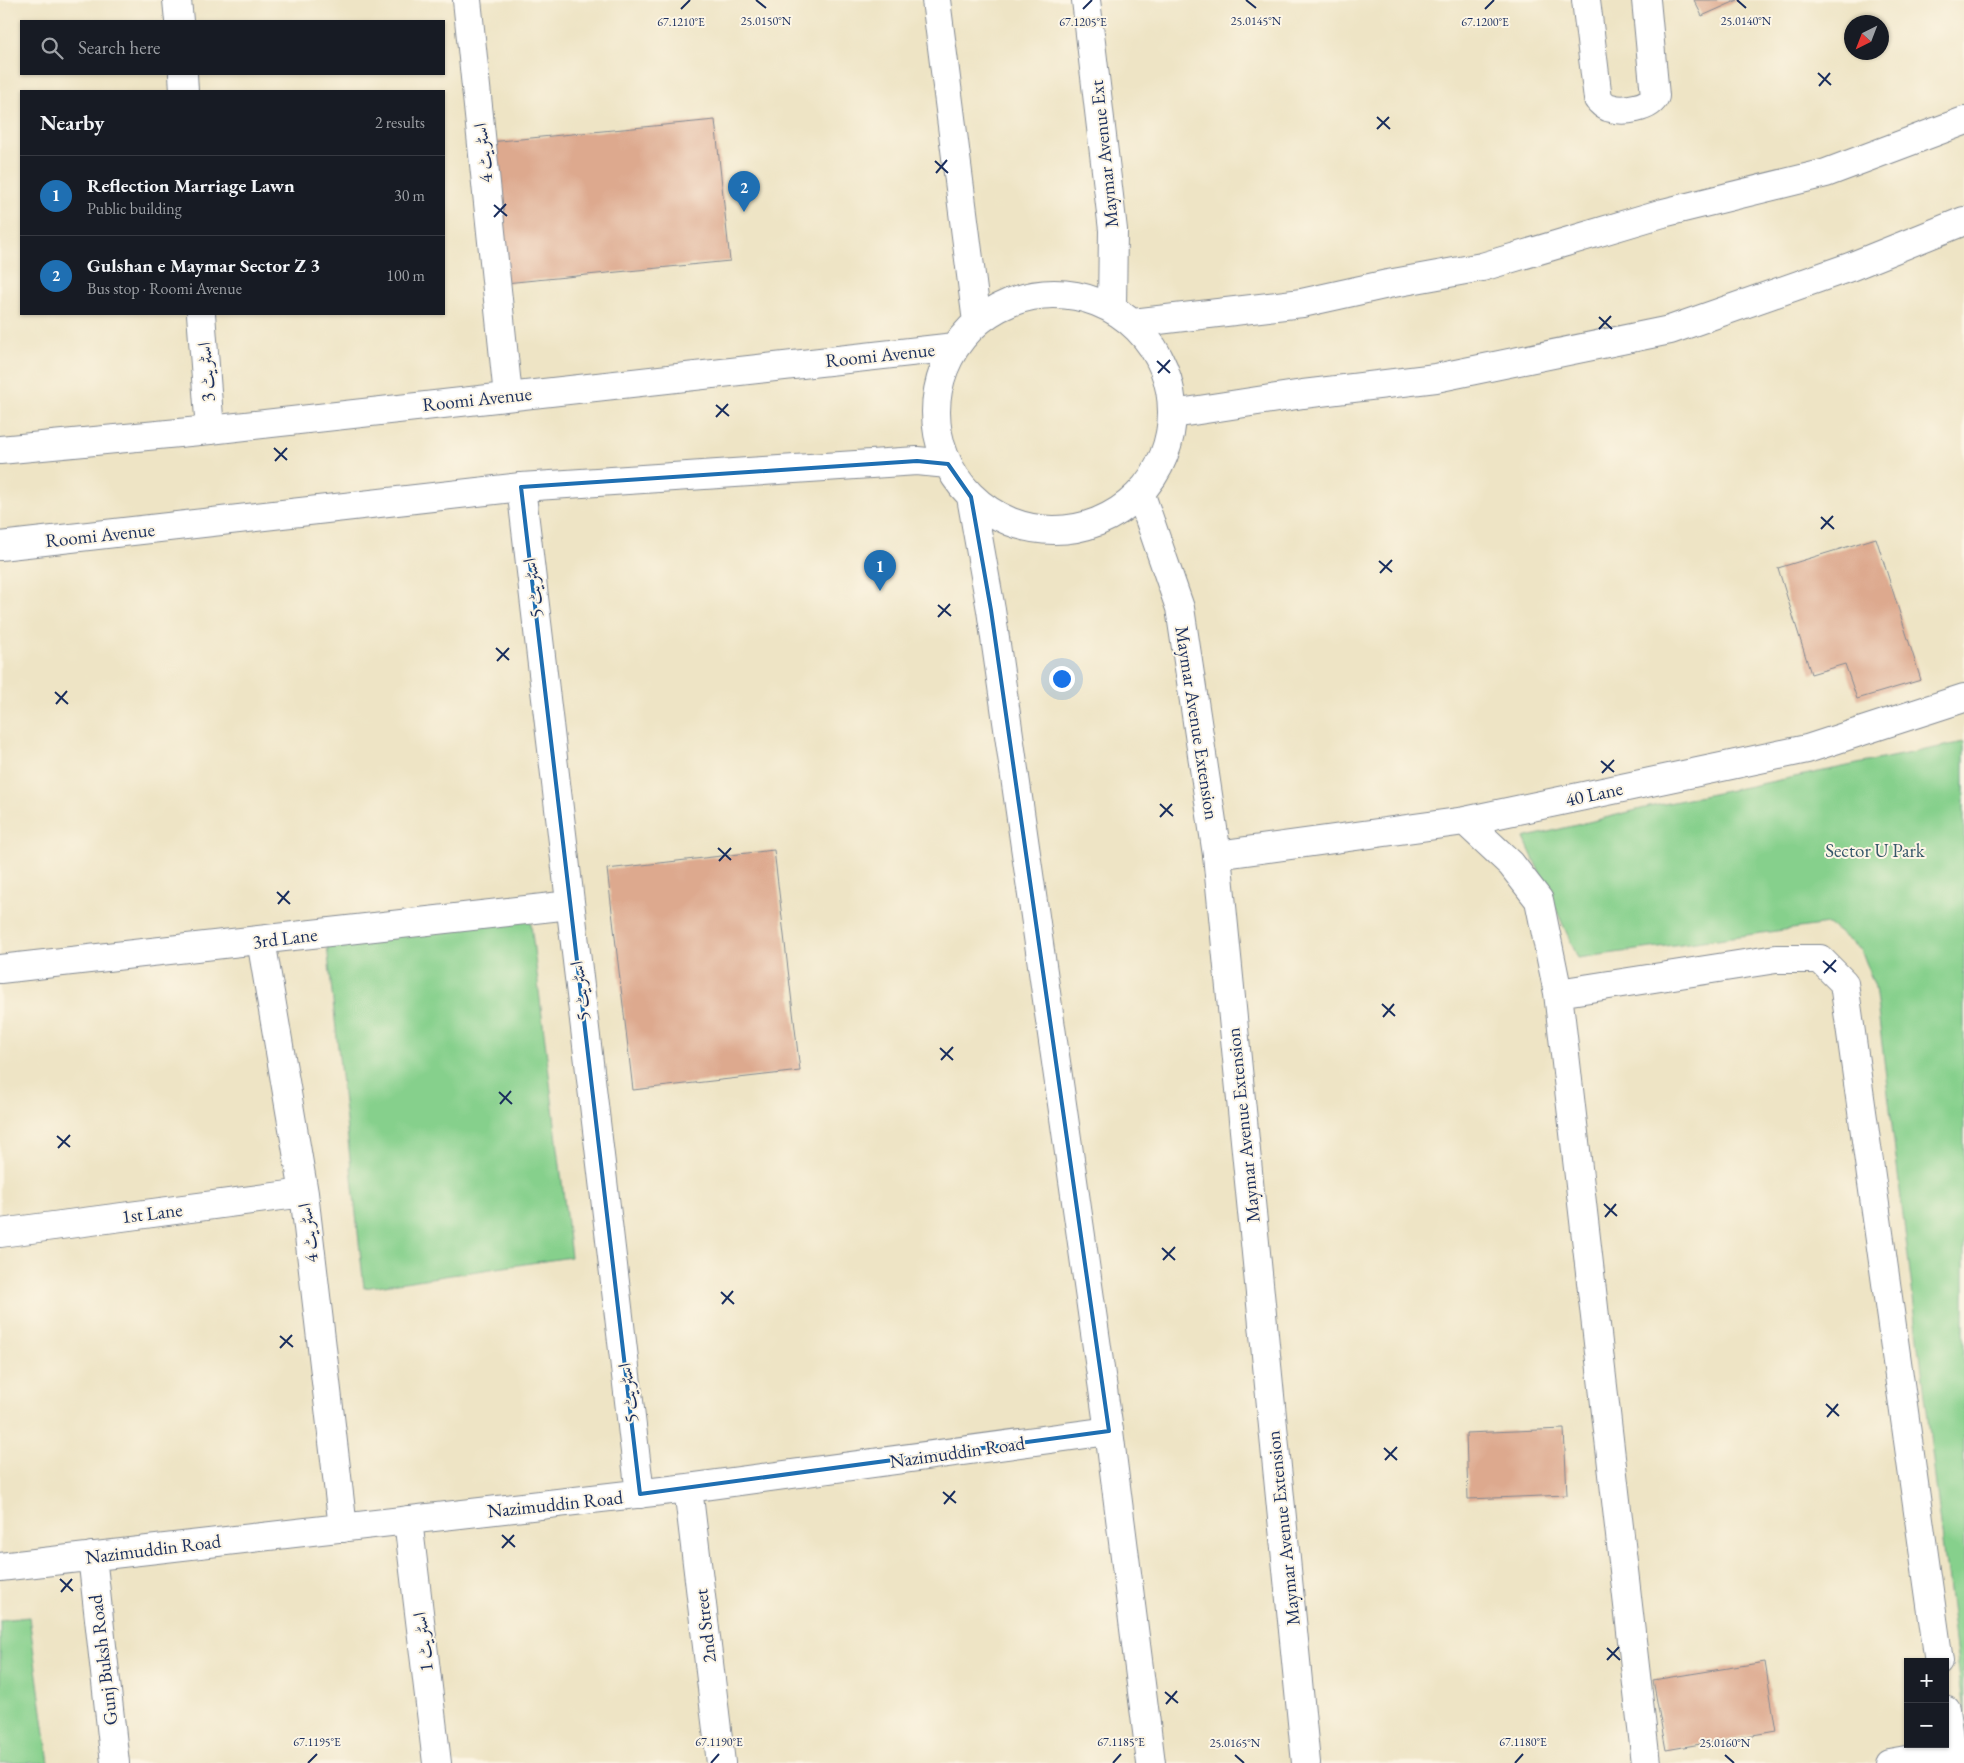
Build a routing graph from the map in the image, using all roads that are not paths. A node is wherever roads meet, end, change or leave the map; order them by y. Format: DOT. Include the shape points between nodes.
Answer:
graph roads {
  1 [pos="177,0"];
  2 [pos="467,0"];
  3 [pos="936,0"];
  4 [pos="1086,0"];
  5 [pos="1586,0"];
  6 [pos="1646,0"];
  7 [pos="178,20"];
  8 [pos="183,75"];
  9 [pos="184,90"];
  10 [pos="1964,122"];
  11 [pos="1964,221"];
  12 [pos="201,315"];
  13 [pos="1123,316"];
  14 [pos="978,322"];
  15 [pos="955,347"];
  16 [pos="508,396"];
  17 [pos="1173,414"];
  18 [pos="210,430"];
  19 [pos="0,450"];
  20 [pos="948,464"];
  21 [pos="521,487"];
  22 [pos="1141,495"];
  23 [pos="971,497"];
  24 [pos="0,546"];
  25 [pos="1964,698"];
  26 [pos="1464,821"];
  27 [pos="1217,855"];
  28 [pos="570,905"];
  29 [pos="261,940"];
  30 [pos="0,969"];
  31 [pos="1558,993"];
  32 [pos="304,1193"];
  33 [pos="0,1233"];
  34 [pos="1109,1431"];
  35 [pos="688,1488"];
  36 [pos="640,1494"];
  37 [pos="408,1520"];
  38 [pos="343,1528"];
  39 [pos="92,1556"];
  40 [pos="0,1567"];
  41 [pos="1937,1658"];
  42 [pos="1949,1723"];
  43 [pos="1958,1751"];
  44 [pos="115,1763"];
  45 [pos="437,1763"];
  46 [pos="721,1763"];
  47 [pos="1151,1763"];
  48 [pos="1306,1763"];
  49 [pos="1646,1763"];
  50 [pos="1889,1763"];
  1 -- 7 [label="street"];
  2 -- 16 [label="street, اسٹریٹ 4"];
  3 -- 14 [label="street"];
  4 -- 13 [label="street, Maymar Avenue Ext"];
  5 -- 6 [label="street" via="1598,99 1605,106 1616,109 1638,108 1652,102 1656,96"];
  8 -- 9 [label="street"];
  10 -- 13 [label="street" via="1826,173 1663,213 1482,267 1302,303"];
  11 -- 17 [label="street" via="1850,267 1670,330 1436,378"];
  12 -- 18 [label="street, اسٹریٹ 3"];
  13 -- 14 [label="street" via="1066,294 1019,298"];
  13 -- 17 [label="street" via="1163,364"];
  14 -- 15 [label="street"];
  15 -- 16 [label="street, Roomi Avenue"];
  15 -- 20 [label="street" via="938,384 936,425"];
  16 -- 18 [label="street, Roomi Avenue"];
  17 -- 22 [label="street" via="1165,458"];
  18 -- 19 [label="street, Roomi Avenue"];
  20 -- 21 [label="street, Roomi Avenue" via="917,461"];
  20 -- 23 [label="street"];
  21 -- 24 [label="street, Roomi Avenue"];
  21 -- 28 [label="street, اسٹریٹ 5"];
  22 -- 23 [label="street" via="1102,522 1056,531 1010,522"];
  22 -- 27 [label="street, Maymar Avenue Extension" via="1180,608"];
  23 -- 34 [label="street" via="991,610"];
  25 -- 26 [label="street, 40 Lane" via="1807,748"];
  26 -- 27 [label="street, 40 Lane"];
  26 -- 31 [label="street" via="1511,864 1539,900"];
  27 -- 48 [label="street, Maymar Avenue Extension"];
  28 -- 29 [label="street, 3rd Lane"];
  28 -- 36 [label="street, اسٹریٹ 5"];
  29 -- 30 [label="street, 3rd Lane"];
  29 -- 32 [label="street, اسٹریٹ 4"];
  31 -- 41 [label="street" via="1776,958 1820,960 1844,983"];
  31 -- 49 [label="street"];
  32 -- 33 [label="street, 1st Lane"];
  32 -- 38 [label="street, اسٹریٹ 4"];
  34 -- 35 [label="street, Nazimuddin Road"];
  34 -- 47 [label="street"];
  35 -- 36 [label="street, Nazimuddin Road"];
  35 -- 46 [label="street, 2nd Street"];
  36 -- 37 [label="street, Nazimuddin Road"];
  37 -- 38 [label="street, Nazimuddin Road"];
  37 -- 45 [label="street, اسٹریٹ 1"];
  38 -- 39 [label="street, Nazimuddin Road"];
  39 -- 40 [label="street, Nazimuddin Road"];
  39 -- 44 [label="street, Gunj Buksh Road"];
  42 -- 43 [label="street"];
  43 -- 50 [label="street"];
}
